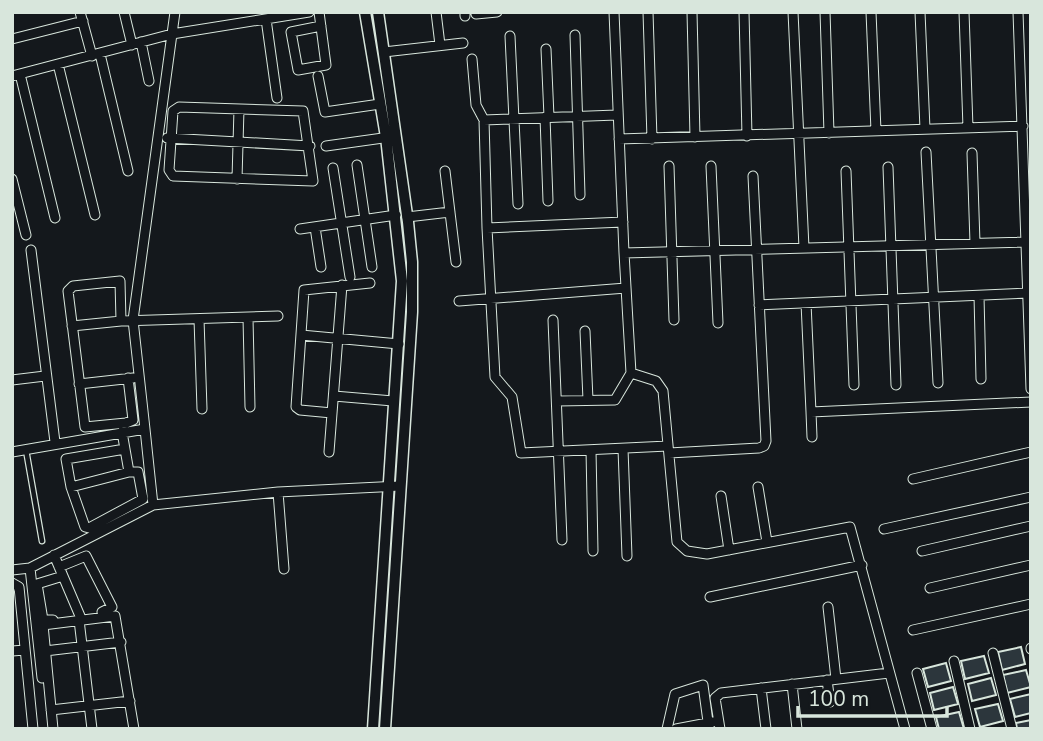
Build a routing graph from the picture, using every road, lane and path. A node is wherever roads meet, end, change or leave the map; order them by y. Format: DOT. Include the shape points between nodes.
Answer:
graph roads {
  1 [pos="124,12"];
  2 [pos="175,12"];
  3 [pos="309,12"];
  4 [pos="319,12"];
  5 [pos="365,12"];
  6 [pos="378,12"];
  7 [pos="436,12"];
  8 [pos="497,12"];
  9 [pos="614,12"];
  10 [pos="648,12"];
  11 [pos="692,12"];
  12 [pos="744,12"];
  13 [pos="793,12"];
  14 [pos="825,12"];
  15 [pos="871,12"];
  16 [pos="920,12"];
  17 [pos="964,12"];
  18 [pos="1018,12"];
  19 [pos="476,13"];
  20 [pos="82,17"];
  21 [pos="266,19"];
  22 [pos="321,26"];
  23 [pos="172,34"];
  24 [pos="575,35"];
  25 [pos="510,36"];
  26 [pos="12,39"];
  27 [pos="463,43"];
  28 [pos="136,44"];
  29 [pos="440,45"];
  30 [pos="545,49"];
  31 [pos="384,52"];
  32 [pos="96,55"];
  33 [pos="472,59"];
  34 [pos="58,64"];
  35 [pos="16,75"];
  36 [pos="318,76"];
  37 [pos="149,81"];
  38 [pos="277,98"];
  39 [pos="1026,98"];
  40 [pos="380,104"];
  41 [pos="239,108"];
  42 [pos="617,115"];
  43 [pos="578,116"];
  44 [pos="547,117"];
  45 [pos="514,118"];
  46 [pos="484,120"];
  47 [pos="1023,126"];
  48 [pos="968,128"];
  49 [pos="925,130"];
  50 [pos="876,131"];
  51 [pos="829,133"];
  52 [pos="747,135"];
  53 [pos="798,135"];
  54 [pos="158,137"];
  55 [pos="391,137"];
  56 [pos="695,137"];
  57 [pos="171,138"];
  58 [pos="619,139"];
  59 [pos="652,139"];
  60 [pos="239,142"];
  61 [pos="310,146"];
  62 [pos="326,146"];
  63 [pos="926,152"];
  64 [pos="972,153"];
  65 [pos="1027,158"];
  66 [pos="357,165"];
  67 [pos="669,166"];
  68 [pos="711,166"];
  69 [pos="888,167"];
  70 [pos="333,169"];
  71 [pos="128,171"];
  72 [pos="445,171"];
  73 [pos="846,171"];
  74 [pos="753,176"];
  75 [pos="12,178"];
  76 [pos="237,179"];
  77 [pos="580,195"];
  78 [pos="548,201"];
  79 [pos="517,204"];
  80 [pos="450,212"];
  81 [pos="95,215"];
  82 [pos="401,216"];
  83 [pos="55,218"];
  84 [pos="366,219"];
  85 [pos="623,222"];
  86 [pos="342,223"];
  87 [pos="314,227"];
  88 [pos="487,228"];
  89 [pos="300,229"];
  90 [pos="26,235"];
  91 [pos="1027,242"];
  92 [pos="975,243"];
  93 [pos="931,244"];
  94 [pos="892,245"];
  95 [pos="849,247"];
  96 [pos="804,248"];
  97 [pos="31,250"];
  98 [pos="757,250"];
  99 [pos="715,251"];
  100 [pos="671,252"];
  101 [pos="624,253"];
  102 [pos="456,262"];
  103 [pos="1029,266"];
  104 [pos="321,267"];
  105 [pos="372,267"];
  106 [pos="350,276"];
  107 [pos="370,283"];
  108 [pos="342,285"];
  109 [pos="626,288"];
  110 [pos="1029,293"];
  111 [pos="979,296"];
  112 [pos="935,297"];
  113 [pos="492,298"];
  114 [pos="894,298"];
  115 [pos="851,300"];
  116 [pos="459,301"];
  117 [pos="806,303"];
  118 [pos="759,305"];
  119 [pos="278,316"];
  120 [pos="248,318"];
  121 [pos="199,319"];
  122 [pos="133,320"];
  123 [pos="553,320"];
  124 [pos="674,320"];
  125 [pos="121,321"];
  126 [pos="718,323"];
  127 [pos="72,326"];
  128 [pos="585,331"];
  129 [pos="301,335"];
  130 [pos="338,338"];
  131 [pos="398,344"];
  132 [pos="631,373"];
  133 [pos="45,376"];
  134 [pos="139,377"];
  135 [pos="128,378"];
  136 [pos="981,379"];
  137 [pos="1030,379"];
  138 [pos="12,380"];
  139 [pos="938,383"];
  140 [pos="79,384"];
  141 [pos="896,384"];
  142 [pos="854,385"];
  143 [pos="1031,389"];
  144 [pos="334,396"];
  145 [pos="588,400"];
  146 [pos="393,401"];
  147 [pos="557,401"];
  148 [pos="1031,402"];
  149 [pos="250,407"];
  150 [pos="202,409"];
  151 [pos="811,412"];
  152 [pos="332,413"];
  153 [pos="145,429"];
  154 [pos="122,432"];
  155 [pos="812,437"];
  156 [pos="55,442"];
  157 [pos="26,449"];
  158 [pos="125,449"];
  159 [pos="623,449"];
  160 [pos="668,449"];
  161 [pos="591,450"];
  162 [pos="559,451"];
  163 [pos="12,452"];
  164 [pos="329,452"];
  165 [pos="1031,452"];
  166 [pos="129,472"];
  167 [pos="913,479"];
  168 [pos="387,485"];
  169 [pos="400,486"];
  170 [pos="71,487"];
  171 [pos="758,487"];
  172 [pos="278,492"];
  173 [pos="721,496"];
  174 [pos="1031,498"];
  175 [pos="153,505"];
  176 [pos="1031,526"];
  177 [pos="884,529"];
  178 [pos="562,540"];
  179 [pos="42,541"];
  180 [pos="767,542"];
  181 [pos="729,550"];
  182 [pos="593,551"];
  183 [pos="922,551"];
  184 [pos="54,555"];
  185 [pos="627,556"];
  186 [pos="862,565"];
  187 [pos="1031,565"];
  188 [pos="30,568"];
  189 [pos="284,569"];
  190 [pos="12,570"];
  191 [pos="61,571"];
  192 [pos="12,583"];
  193 [pos="930,587"];
  194 [pos="710,597"];
  195 [pos="1031,604"];
  196 [pos="828,607"];
  197 [pos="80,618"];
  198 [pos="913,630"];
  199 [pos="121,642"];
  200 [pos="82,646"];
  201 [pos="25,650"];
  202 [pos="45,650"];
  203 [pos="12,651"];
  204 [pos="993,653"];
  205 [pos="954,661"];
  206 [pos="889,673"];
  207 [pos="917,673"];
  208 [pos="832,680"];
  209 [pos="792,684"];
  210 [pos="761,688"];
  211 [pos="130,701"];
  212 [pos="830,702"];
  213 [pos="89,705"];
  214 [pos="51,710"];
  215 [pos="719,725"];
  216 [pos="709,726"];
  217 [pos="33,729"];
  218 [pos="47,729"];
  219 [pos="53,729"];
  220 [pos="92,729"];
  221 [pos="134,729"];
  222 [pos="373,729"];
  223 [pos="385,729"];
  224 [pos="667,729"];
  225 [pos="676,729"];
  226 [pos="766,729"];
  227 [pos="797,729"];
  228 [pos="905,729"];
  229 [pos="932,729"];
  230 [pos="970,729"];
  231 [pos="1012,729"];
  1 -- 28 [label="street"];
  2 -- 23 [label="street"];
  3 -- 21 [label="street"];
  4 -- 22 [label="street"];
  5 -- 40 [label="street"];
  6 -- 31 [label="street"];
  7 -- 29 [label="street"];
  8 -- 19 [label="street"];
  9 -- 42 [label="street"];
  10 -- 59 [label="street"];
  11 -- 56 [label="street"];
  12 -- 52 [label="street"];
  13 -- 53 [label="street"];
  14 -- 51 [label="street"];
  15 -- 50 [label="street"];
  16 -- 49 [label="street"];
  17 -- 48 [label="street"];
  18 -- 39 [label="street"];
  20 -- 26 [label="street"];
  20 -- 32 [label="street"];
  21 -- 23 [label="street"];
  21 -- 38 [label="street"];
  22 -- 22 [label="street" via="291,32 298,70 326,65"];
  23 -- 28 [label="street"];
  23 -- 54 [label="street"];
  24 -- 43 [label="street"];
  25 -- 45 [label="street"];
  27 -- 29 [label="street"];
  28 -- 32 [label="street"];
  28 -- 37 [label="street"];
  29 -- 31 [label="street"];
  30 -- 44 [label="street"];
  31 -- 55 [label="street"];
  32 -- 34 [label="street"];
  32 -- 71 [label="street"];
  33 -- 46 [label="street" via="476,105"];
  34 -- 35 [label="street"];
  34 -- 81 [label="street"];
  35 -- 83 [label="street"];
  36 -- 40 [label="street" via="325,112"];
  39 -- 47 [label="street"];
  40 -- 55 [label="street"];
  41 -- 57 [label="street" via="176,108"];
  41 -- 60 [label="street"];
  41 -- 61 [label="street" via="303,111"];
  42 -- 43 [label="street"];
  42 -- 58 [label="street"];
  43 -- 44 [label="street"];
  43 -- 77 [label="street"];
  44 -- 45 [label="street"];
  44 -- 78 [label="street"];
  45 -- 46 [label="street"];
  45 -- 79 [label="street"];
  46 -- 88 [label="street"];
  47 -- 48 [label="street"];
  47 -- 65 [label="street"];
  48 -- 49 [label="street"];
  49 -- 50 [label="street"];
  50 -- 51 [label="street"];
  51 -- 53 [label="street"];
  52 -- 53 [label="street"];
  52 -- 56 [label="street"];
  53 -- 96 [label="street"];
  54 -- 57 [label="street"];
  54 -- 122 [label="street"];
  55 -- 62 [label="street"];
  55 -- 82 [label="street"];
  56 -- 59 [label="street"];
  57 -- 60 [label="street"];
  57 -- 76 [label="street" via="169,170 173,176"];
  58 -- 59 [label="street"];
  58 -- 85 [label="street"];
  60 -- 61 [label="street"];
  60 -- 76 [label="street"];
  61 -- 76 [label="street" via="314,178 310,183"];
  63 -- 93 [label="street"];
  64 -- 92 [label="street"];
  65 -- 91 [label="street"];
  66 -- 84 [label="street"];
  67 -- 100 [label="street"];
  68 -- 99 [label="street"];
  69 -- 94 [label="street"];
  70 -- 86 [label="street"];
  72 -- 80 [label="street"];
  73 -- 95 [label="street"];
  74 -- 98 [label="street"];
  75 -- 90 [label="street"];
  80 -- 82 [label="street"];
  80 -- 102 [label="street"];
  82 -- 84 [label="street"];
  82 -- 131 [label="street"];
  82 -- 169 [label="street" via="412,262 412,312"];
  84 -- 86 [label="street"];
  84 -- 105 [label="street"];
  85 -- 88 [label="street"];
  85 -- 101 [label="street"];
  86 -- 87 [label="street"];
  86 -- 106 [label="street"];
  87 -- 89 [label="street"];
  87 -- 104 [label="street"];
  88 -- 113 [label="street"];
  91 -- 92 [label="street"];
  91 -- 103 [label="street"];
  92 -- 93 [label="street"];
  93 -- 94 [label="street"];
  93 -- 112 [label="street"];
  94 -- 95 [label="street"];
  94 -- 114 [label="street"];
  95 -- 96 [label="street"];
  95 -- 115 [label="street"];
  96 -- 98 [label="street"];
  97 -- 133 [label="street"];
  98 -- 99 [label="street"];
  98 -- 118 [label="street"];
  99 -- 100 [label="street"];
  99 -- 126 [label="street"];
  100 -- 101 [label="street"];
  100 -- 124 [label="street"];
  101 -- 109 [label="street"];
  103 -- 110 [label="street"];
  107 -- 108 [label="street"];
  108 -- 129 [label="street" via="304,290"];
  108 -- 130 [label="street"];
  109 -- 113 [label="street"];
  109 -- 132 [label="street"];
  110 -- 111 [label="street"];
  110 -- 137 [label="street"];
  111 -- 112 [label="street"];
  111 -- 136 [label="street"];
  112 -- 114 [label="street"];
  112 -- 139 [label="street"];
  113 -- 116 [label="street"];
  113 -- 162 [label="street" via="495,377 512,397 521,453"];
  114 -- 115 [label="street"];
  114 -- 141 [label="street"];
  115 -- 117 [label="street"];
  115 -- 142 [label="street"];
  117 -- 118 [label="street"];
  117 -- 151 [label="street"];
  118 -- 160 [label="street" via="764,446"];
  119 -- 120 [label="street"];
  120 -- 121 [label="street"];
  120 -- 149 [label="street"];
  121 -- 122 [label="street"];
  121 -- 150 [label="street"];
  122 -- 125 [label="street"];
  122 -- 134 [label="street"];
  123 -- 147 [label="street"];
  125 -- 127 [label="street"];
  125 -- 127 [label="street" via="118,280 69,288"];
  127 -- 140 [label="street"];
  128 -- 145 [label="street"];
  129 -- 130 [label="street"];
  129 -- 152 [label="street" via="296,407"];
  130 -- 131 [label="street"];
  130 -- 144 [label="street"];
  131 -- 146 [label="street"];
  132 -- 145 [label="street" via="615,400"];
  132 -- 160 [label="street" via="662,386"];
  133 -- 138 [label="street"];
  133 -- 156 [label="street"];
  134 -- 135 [label="street"];
  134 -- 153 [label="street"];
  135 -- 140 [label="street"];
  135 -- 140 [label="street" via="132,420 126,424 90,428 84,422"];
  137 -- 143 [label="street"];
  144 -- 146 [label="street"];
  144 -- 152 [label="street"];
  145 -- 147 [label="street"];
  146 -- 168 [label="street"];
  147 -- 162 [label="street"];
  148 -- 151 [label="street"];
  151 -- 155 [label="street"];
  152 -- 164 [label="street"];
  153 -- 154 [label="street"];
  153 -- 175 [label="street"];
  154 -- 156 [label="street"];
  154 -- 158 [label="street"];
  156 -- 157 [label="street"];
  157 -- 163 [label="street"];
  157 -- 179 [label="lane"];
  158 -- 166 [label="street"];
  158 -- 170 [label="street" via="66,459"];
  159 -- 160 [label="street"];
  159 -- 161 [label="street"];
  159 -- 185 [label="street"];
  160 -- 181 [label="street" via="677,541 687,551 699,554"];
  161 -- 162 [label="street"];
  161 -- 182 [label="street"];
  162 -- 178 [label="street"];
  165 -- 167 [label="street"];
  166 -- 170 [label="street"];
  166 -- 170 [label="street" via="138,472 142,499 89,527 85,527"];
  168 -- 169 [label="street"];
  168 -- 172 [label="street"];
  168 -- 222 [label="street"];
  169 -- 223 [label="street"];
  171 -- 180 [label="street"];
  172 -- 175 [label="street"];
  172 -- 189 [label="street"];
  173 -- 181 [label="street"];
  174 -- 177 [label="street"];
  175 -- 184 [label="street"];
  176 -- 183 [label="street"];
  180 -- 181 [label="street"];
  180 -- 186 [label="street" via="850,527"];
  184 -- 188 [label="street"];
  184 -- 191 [label="street"];
  186 -- 194 [label="street"];
  186 -- 206 [label="street"];
  187 -- 193 [label="street"];
  188 -- 190 [label="street"];
  188 -- 218 [label="street"];
  191 -- 197 [label="street"];
  191 -- 197 [label="street" via="37,584 43,620"];
  191 -- 197 [label="street" via="86,556 111,604 109,611"];
  192 -- 201 [label="street" via="19,587"];
  195 -- 198 [label="street"];
  196 -- 208 [label="street"];
  197 -- 199 [label="street" via="116,616"];
  197 -- 200 [label="street"];
  197 -- 202 [label="street" via="43,625"];
  199 -- 200 [label="street"];
  199 -- 211 [label="street"];
  200 -- 202 [label="street"];
  200 -- 213 [label="street"];
  201 -- 203 [label="street"];
  201 -- 217 [label="street"];
  202 -- 214 [label="street"];
  204 -- 231 [label="street"];
  205 -- 230 [label="street"];
  206 -- 208 [label="street"];
  206 -- 228 [label="street"];
  207 -- 229 [label="street"];
  208 -- 209 [label="street"];
  208 -- 212 [label="street"];
  209 -- 210 [label="street"];
  209 -- 227 [label="street"];
  210 -- 215 [label="street" via="718,694"];
  210 -- 226 [label="street"];
  211 -- 213 [label="street"];
  211 -- 221 [label="street"];
  213 -- 214 [label="street"];
  213 -- 220 [label="street"];
  214 -- 219 [label="street"];
  215 -- 216 [label="street"];
  216 -- 224 [label="street" via="703,685 676,694"];
  216 -- 225 [label="street"];
}
